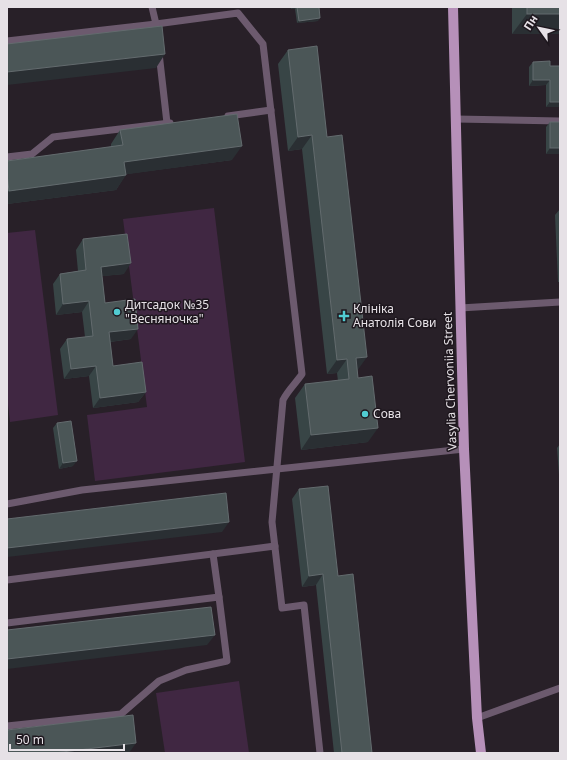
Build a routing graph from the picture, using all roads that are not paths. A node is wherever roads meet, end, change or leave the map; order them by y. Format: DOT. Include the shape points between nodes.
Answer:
graph roads {
  1 [pos="152,7"];
  2 [pos="453,7"];
  3 [pos="238,10"];
  4 [pos="156,24"];
  5 [pos="7,41"];
  6 [pos="271,110"];
  7 [pos="218,117"];
  8 [pos="456,119"];
  9 [pos="560,121"];
  10 [pos="182,122"];
  11 [pos="167,123"];
  12 [pos="7,157"];
  13 [pos="560,302"];
  14 [pos="460,308"];
  15 [pos="464,449"];
  16 [pos="277,468"];
  17 [pos="7,504"];
  18 [pos="275,546"];
  19 [pos="213,554"];
  20 [pos="7,580"];
  21 [pos="219,597"];
  22 [pos="7,623"];
  23 [pos="560,688"];
  24 [pos="477,718"];
  25 [pos="7,726"];
  26 [pos="320,753"];
  27 [pos="482,753"];
  1 -- 4 [label="lane"];
  2 -- 8 [label="main road, Vasylia Chervoniia Street"];
  3 -- 4 [label="lane"];
  3 -- 6 [label="lane" via="263,44"];
  4 -- 5 [label="lane"];
  4 -- 11 [label="lane"];
  6 -- 7 [label="lane"];
  6 -- 16 [label="lane" via="302,374 288,389 283,400"];
  8 -- 9 [label="lane"];
  8 -- 14 [label="main road, Vasylia Chervoniia Street"];
  10 -- 11 [label="lane"];
  11 -- 12 [label="lane" via="53,138 32,154"];
  13 -- 14 [label="lane"];
  14 -- 15 [label="main road, Vasylia Chervoniia Street"];
  15 -- 16 [label="lane"];
  15 -- 24 [label="main road, Vasylia Chervoniia Street"];
  16 -- 17 [label="lane" via="82,490"];
  16 -- 18 [label="lane" via="272,522"];
  18 -- 19 [label="lane"];
  18 -- 26 [label="lane" via="282,608 304,605"];
  19 -- 20 [label="lane"];
  19 -- 21 [label="lane"];
  21 -- 22 [label="lane"];
  21 -- 25 [label="lane" via="227,661 186,670 160,680 121,714"];
  23 -- 24 [label="lane"];
  24 -- 27 [label="main road, Vasylia Chervoniia Street"];
}
